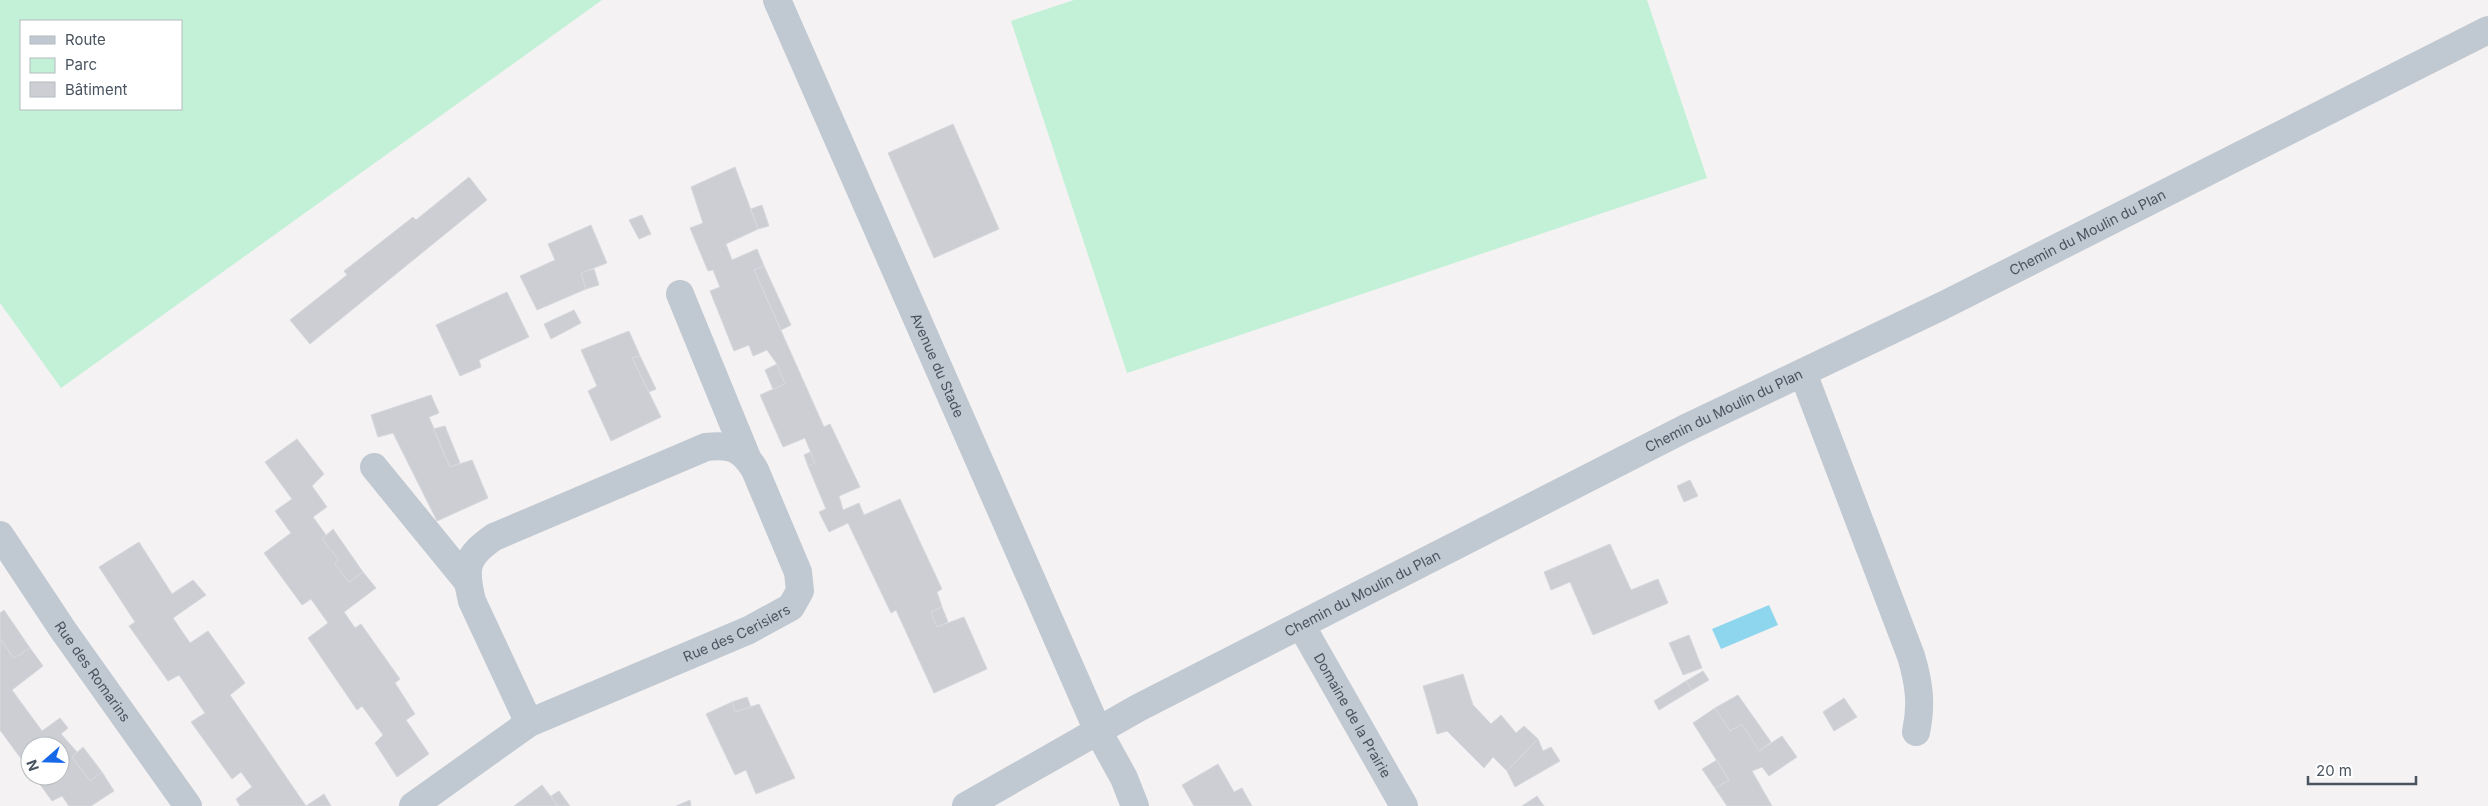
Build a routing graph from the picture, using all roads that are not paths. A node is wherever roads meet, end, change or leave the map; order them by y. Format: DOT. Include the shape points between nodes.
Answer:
graph roads {
  1 [pos="777,0"];
  2 [pos="2488,30"];
  3 [pos="680,294"];
  4 [pos="1802,373"];
  5 [pos="746,455"];
  6 [pos="374,467"];
  7 [pos="0,535"];
  8 [pos="467,581"];
  9 [pos="1301,625"];
  10 [pos="528,723"];
  11 [pos="1098,731"];
  12 [pos="1916,732"];
  13 [pos="188,806"];
  14 [pos="413,806"];
  15 [pos="966,806"];
  16 [pos="1136,806"];
  17 [pos="1404,806"];
  1 -- 11 [label="street, Avenue du Stade"];
  2 -- 4 [label="street, Chemin du Moulin du Plan" via="1942,306"];
  3 -- 5 [label="street, Rue des Cerisiers"];
  4 -- 9 [label="street, Chemin du Moulin du Plan" via="1675,434"];
  4 -- 12 [label="street" via="1911,656 1919,685 1920,710"];
  5 -- 8 [label="street" via="724,445 706,447 494,537 477,549 468,562"];
  5 -- 10 [label="street, Rue des Cerisiers" via="798,572 800,591 791,607 749,630"];
  6 -- 8 [label="street"];
  7 -- 13 [label="street, Rue des Romarins"];
  8 -- 10 [label="street" via="472,601"];
  9 -- 11 [label="street, Chemin du Moulin du Plan"];
  9 -- 17 [label="street, Domaine de la Prairie"];
  10 -- 14 [label="street, Rue des Cerisiers"];
  11 -- 15 [label="street, Chemin du Moulin du Plan"];
  11 -- 16 [label="street, Avenue du Stade"];
}
